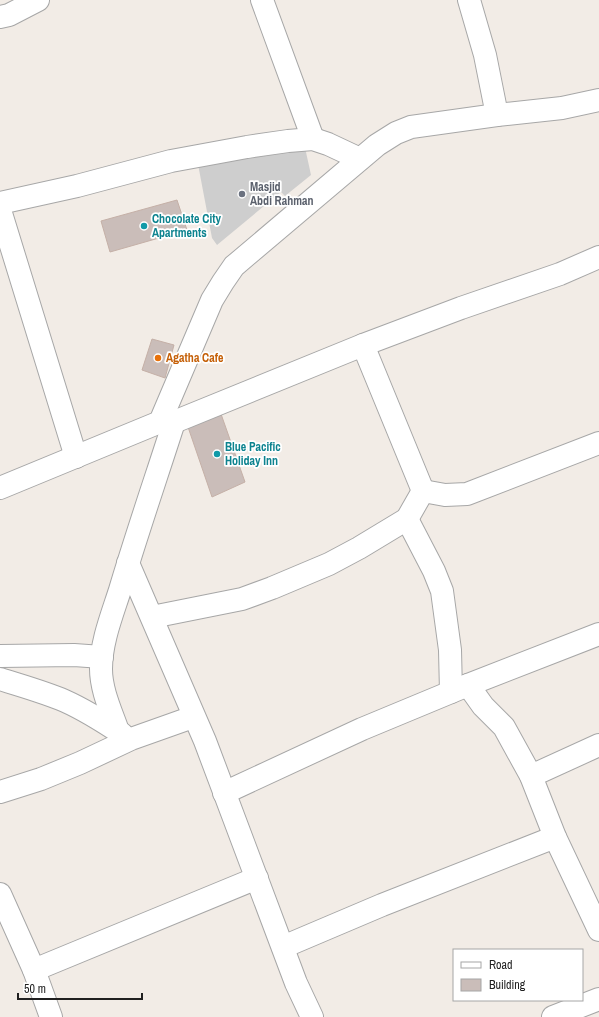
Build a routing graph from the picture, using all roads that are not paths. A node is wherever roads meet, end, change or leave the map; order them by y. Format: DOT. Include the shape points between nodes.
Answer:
graph roads {
  1 [pos="38,0"];
  2 [pos="262,0"];
  3 [pos="470,0"];
  4 [pos="0,17"];
  5 [pos="599,100"];
  6 [pos="497,115"];
  7 [pos="313,139"];
  8 [pos="360,159"];
  9 [pos="0,203"];
  10 [pos="0,210"];
  11 [pos="599,257"];
  12 [pos="363,345"];
  13 [pos="167,422"];
  14 [pos="599,443"];
  15 [pos="76,457"];
  16 [pos="0,488"];
  17 [pos="423,491"];
  18 [pos="407,519"];
  19 [pos="128,563"];
  20 [pos="152,617"];
  21 [pos="599,634"];
  22 [pos="0,656"];
  23 [pos="102,656"];
  24 [pos="0,679"];
  25 [pos="460,688"];
  26 [pos="193,717"];
  27 [pos="124,735"];
  28 [pos="599,745"];
  29 [pos="531,776"];
  30 [pos="0,792"];
  31 [pos="224,793"];
  32 [pos="555,837"];
  33 [pos="257,878"];
  34 [pos="0,894"];
  35 [pos="599,928"];
  36 [pos="283,947"];
  37 [pos="34,970"];
  38 [pos="599,999"];
  39 [pos="51,1017"];
  40 [pos="312,1017"];
  41 [pos="553,1017"];
  1 -- 4 [label="street"];
  2 -- 7 [label="street"];
  3 -- 6 [label="street"];
  5 -- 6 [label="street" via="562,108"];
  6 -- 8 [label="street" via="411,127 396,133"];
  7 -- 8 [label="street"];
  7 -- 9 [label="street" via="247,147 171,161"];
  8 -- 13 [label="street" via="234,266 222,282 209,306"];
  10 -- 15 [label="street"];
  11 -- 12 [label="street" via="560,274"];
  12 -- 13 [label="street"];
  12 -- 17 [label="street"];
  13 -- 15 [label="street"];
  13 -- 19 [label="street"];
  14 -- 17 [label="street" via="467,494 446,495"];
  15 -- 16 [label="street"];
  17 -- 18 [label="street"];
  18 -- 20 [label="street" via="329,564 272,588 242,599"];
  18 -- 25 [label="street" via="442,591 450,650"];
  19 -- 20 [label="street"];
  19 -- 23 [label="street"];
  20 -- 26 [label="street"];
  21 -- 25 [label="street"];
  22 -- 23 [label="street"];
  23 -- 27 [label="street" via="105,694"];
  24 -- 27 [label="street" via="65,701"];
  25 -- 29 [label="street" via="504,727"];
  25 -- 31 [label="street" via="362,729"];
  26 -- 27 [label="street"];
  26 -- 31 [label="street" via="205,741"];
  27 -- 30 [label="street" via="80,763 48,777"];
  28 -- 29 [label="street"];
  29 -- 32 [label="street"];
  31 -- 33 [label="street"];
  32 -- 35 [label="street"];
  32 -- 36 [label="street"];
  33 -- 36 [label="street"];
  33 -- 37 [label="street"];
  34 -- 37 [label="street"];
  36 -- 40 [label="street"];
  37 -- 39 [label="street"];
  38 -- 41 [label="street"];
}
